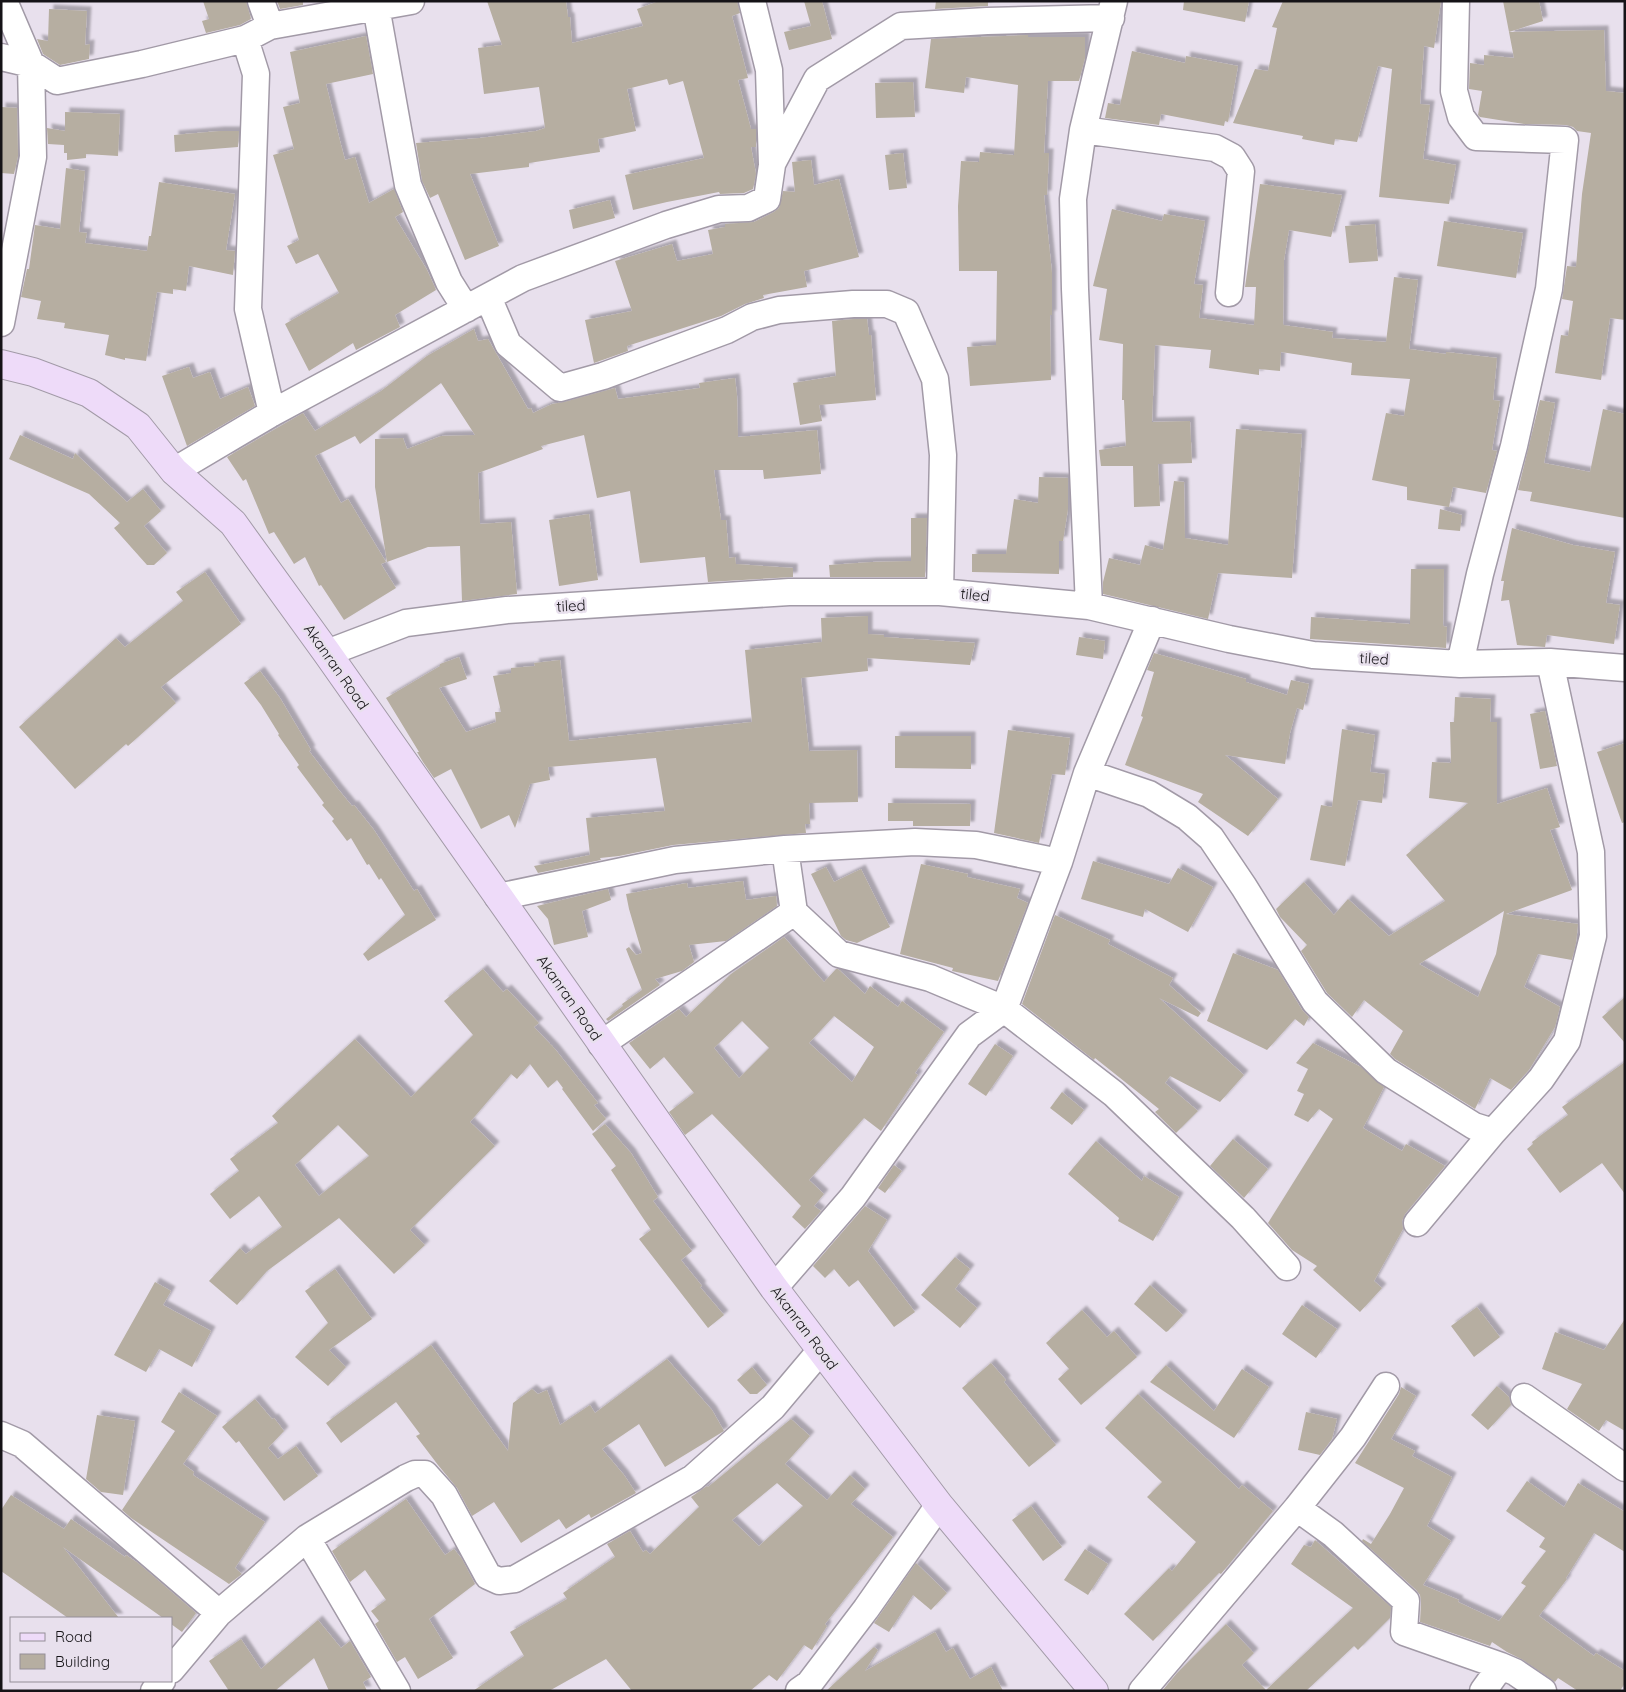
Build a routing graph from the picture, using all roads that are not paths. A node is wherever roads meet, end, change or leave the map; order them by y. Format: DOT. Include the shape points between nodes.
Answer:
graph roads {
  1 [pos="4,1"];
  2 [pos="261,1"];
  3 [pos="411,1"];
  4 [pos="752,1"];
  5 [pos="1456,1"];
  6 [pos="375,4"];
  7 [pos="1113,10"];
  8 [pos="270,26"];
  9 [pos="245,39"];
  10 [pos="1,57"];
  11 [pos="31,64"];
  12 [pos="1083,130"];
  13 [pos="772,165"];
  14 [pos="1229,293"];
  15 [pos="477,303"];
  16 [pos="1,323"];
  17 [pos="1,364"];
  18 [pos="272,413"];
  19 [pos="174,471"];
  20 [pos="940,592"];
  21 [pos="1089,606"];
  22 [pos="1152,620"];
  23 [pos="327,653"];
  24 [pos="1550,662"];
  25 [pos="1460,664"];
  26 [pos="1625,668"];
  27 [pos="1087,773"];
  28 [pos="785,849"];
  29 [pos="1059,862"];
  30 [pos="498,897"];
  31 [pos="794,912"];
  32 [pos="1004,1009"];
  33 [pos="601,1044"];
  34 [pos="1492,1132"];
  35 [pos="1417,1224"];
  36 [pos="1287,1267"];
  37 [pos="774,1288"];
  38 [pos="821,1350"];
  39 [pos="1386,1386"];
  40 [pos="1524,1397"];
  41 [pos="1,1435"];
  42 [pos="1625,1468"];
  43 [pos="939,1505"];
  44 [pos="1296,1508"];
  45 [pos="307,1538"];
  46 [pos="219,1613"];
  47 [pos="1502,1666"];
  48 [pos="172,1669"];
  49 [pos="397,1691"];
  50 [pos="799,1691"];
  51 [pos="1094,1691"];
  52 [pos="1142,1691"];
  53 [pos="1483,1691"];
  54 [pos="1543,1691"];
  1 -- 11 [label="street"];
  2 -- 8 [label="street"];
  3 -- 6 [label="street"];
  4 -- 13 [label="street" via="769,70"];
  5 -- 25 [label="street" via="1454,91 1460,117 1476,137 1565,140 1549,289"];
  6 -- 8 [label="street"];
  6 -- 15 [label="street" via="408,185 449,282"];
  7 -- 12 [label="street"];
  7 -- 13 [label="street" via="901,26 818,78"];
  8 -- 9 [label="street"];
  9 -- 11 [label="street" via="57,81"];
  9 -- 18 [label="street" via="256,74 248,309"];
  10 -- 11 [label="street"];
  11 -- 16 [label="street" via="33,157"];
  12 -- 14 [label="street" via="1216,148 1232,157 1241,172"];
  12 -- 21 [label="street" via="1073,199"];
  13 -- 15 [label="street" via="767,199 748,208 718,209 666,225 523,278"];
  15 -- 18 [label="street"];
  15 -- 20 [label="street" via="508,344 560,388 603,376 727,330 752,317 779,310 887,304 906,312 935,379 943,455"];
  17 -- 19 [label="main road, Akanran Road" via="89,393 138,426"];
  18 -- 19 [label="street"];
  19 -- 23 [label="main road, Akanran Road" via="232,523"];
  20 -- 21 [label="street, tiled"];
  20 -- 23 [label="street, tiled" via="789,592 507,610 406,623"];
  21 -- 22 [label="street, tiled"];
  22 -- 25 [label="street, tiled" via="1313,655"];
  22 -- 27 [label="street"];
  23 -- 30 [label="main road, Akanran Road"];
  24 -- 25 [label="street, tiled"];
  24 -- 26 [label="street, tiled"];
  24 -- 34 [label="street" via="1591,852 1593,936 1567,1040 1541,1079"];
  27 -- 29 [label="street"];
  27 -- 34 [label="street" via="1149,794 1187,817 1211,838 1315,1002 1386,1071 1474,1126"];
  28 -- 29 [label="street" via="916,842 976,845"];
  28 -- 30 [label="street" via="675,860"];
  28 -- 31 [label="street"];
  29 -- 32 [label="street"];
  30 -- 33 [label="main road, Akanran Road"];
  31 -- 32 [label="street" via="839,954 930,978"];
  31 -- 33 [label="street"];
  32 -- 36 [label="street" via="1114,1094 1243,1218"];
  32 -- 37 [label="street" via="969,1035 852,1197"];
  33 -- 37 [label="main road, Akanran Road"];
  34 -- 35 [label="street"];
  37 -- 38 [label="main road, Akanran Road"];
  38 -- 43 [label="main road, Akanran Road"];
  38 -- 45 [label="street" via="773,1407 693,1478 515,1579 499,1581 488,1576 444,1495 425,1474 406,1478"];
  39 -- 44 [label="street" via="1353,1437"];
  40 -- 42 [label="street"];
  41 -- 46 [label="street" via="22,1444"];
  43 -- 50 [label="street" via="866,1609 809,1684"];
  43 -- 51 [label="main road, Akanran Road"];
  44 -- 47 [label="street" via="1333,1534 1406,1601 1404,1632"];
  44 -- 52 [label="street"];
  45 -- 46 [label="street"];
  45 -- 49 [label="street"];
  46 -- 48 [label="street"];
  47 -- 53 [label="street"];
  47 -- 54 [label="street"];
}
